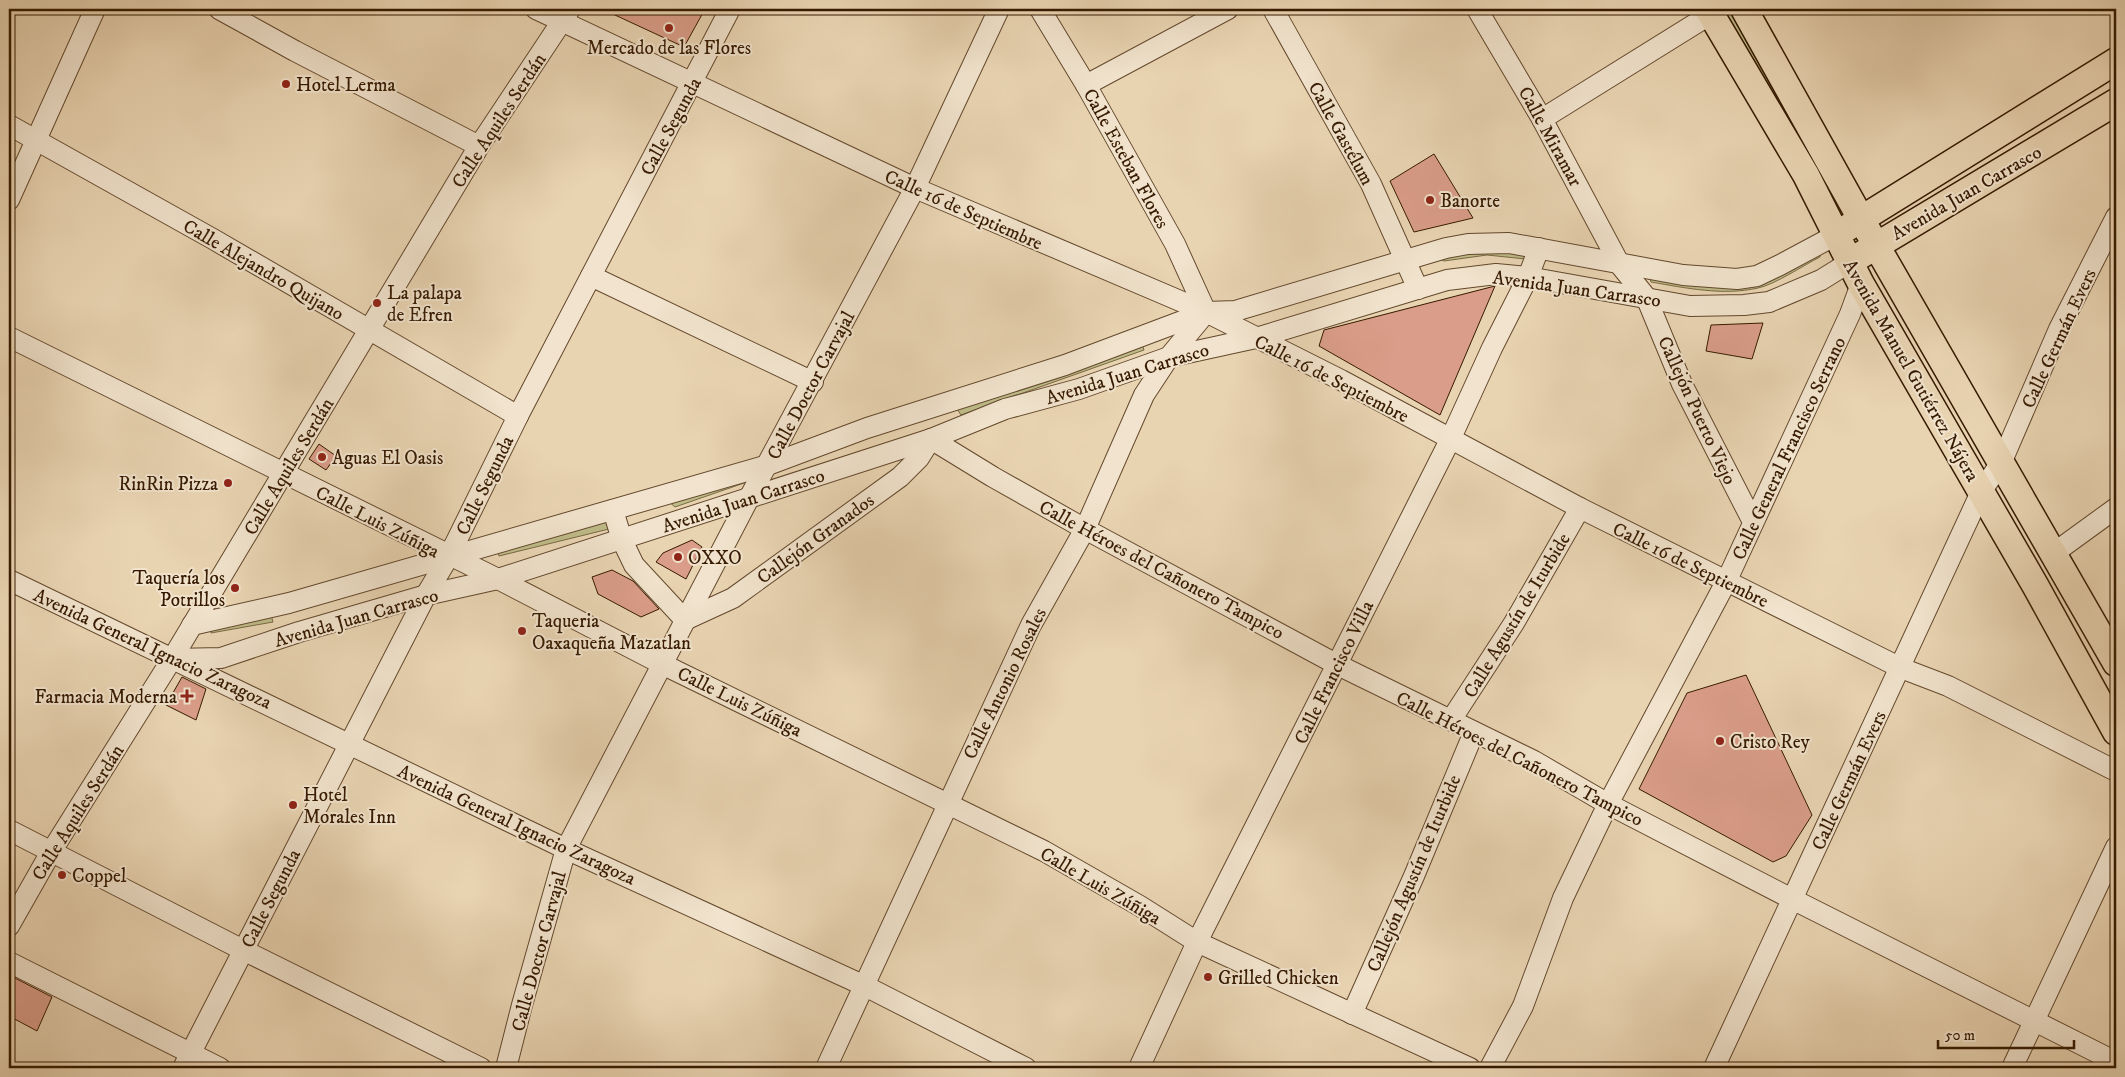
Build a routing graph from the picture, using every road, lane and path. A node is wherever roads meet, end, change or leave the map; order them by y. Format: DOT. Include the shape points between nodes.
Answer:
graph roads {
  1 [pos="95,9"];
  2 [pos="219,9"];
  3 [pos="536,9"];
  4 [pos="730,9"];
  5 [pos="999,9"];
  6 [pos="1040,9"];
  7 [pos="1228,9"];
  8 [pos="1273,9"];
  9 [pos="1478,9"];
  10 [pos="1744,9"];
  11 [pos="1713,10"];
  12 [pos="566,16"];
  13 [pos="2116,61"];
  14 [pos="693,83"];
  15 [pos="1086,85"];
  16 [pos="2116,102"];
  17 [pos="1542,119"];
  18 [pos="9,125"];
  19 [pos="37,142"];
  20 [pos="480,146"];
  21 [pos="915,188"];
  22 [pos="9,200"];
  23 [pos="2116,217"];
  24 [pos="1861,219"];
  25 [pos="1836,235"];
  26 [pos="1876,245"];
  27 [pos="1538,248"];
  28 [pos="1406,260"];
  29 [pos="1620,265"];
  30 [pos="1856,273"];
  31 [pos="591,276"];
  32 [pos="1528,277"];
  33 [pos="1418,289"];
  34 [pos="1646,297"];
  35 [pos="1206,312"];
  36 [pos="369,330"];
  37 [pos="9,337"];
  38 [pos="1256,338"];
  39 [pos="1169,357"];
  40 [pos="812,382"];
  41 [pos="922,412"];
  42 [pos="518,416"];
  43 [pos="931,439"];
  44 [pos="1450,440"];
  45 [pos="2002,461"];
  46 [pos="768,466"];
  47 [pos="284,474"];
  48 [pos="1981,492"];
  49 [pos="749,498"];
  50 [pos="1580,508"];
  51 [pos="2116,508"];
  52 [pos="613,510"];
  53 [pos="1753,522"];
  54 [pos="1085,529"];
  55 [pos="622,540"];
  56 [pos="2054,553"];
  57 [pos="449,556"];
  58 [pos="498,579"];
  59 [pos="9,580"];
  60 [pos="1726,582"];
  61 [pos="426,595"];
  62 [pos="289,603"];
  63 [pos="685,620"];
  64 [pos="192,626"];
  65 [pos="298,632"];
  66 [pos="172,659"];
  67 [pos="2116,663"];
  68 [pos="662,664"];
  69 [pos="1336,664"];
  70 [pos="1901,668"];
  71 [pos="1451,720"];
  72 [pos="1474,732"];
  73 [pos="2116,732"];
  74 [pos="349,744"];
  75 [pos="2116,771"];
  76 [pos="946,804"];
  77 [pos="1608,804"];
  78 [pos="9,830"];
  79 [pos="2116,847"];
  80 [pos="566,849"];
  81 [pos="51,852"];
  82 [pos="1792,899"];
  83 [pos="9,926"];
  84 [pos="1197,942"];
  85 [pos="243,950"];
  86 [pos="9,962"];
  87 [pos="865,986"];
  88 [pos="1352,1014"];
  89 [pos="2033,1021"];
  90 [pos="187,1061"];
  91 [pos="2116,1062"];
  92 [pos="220,1068"];
  93 [pos="480,1068"];
  94 [pos="506,1068"];
  95 [pos="826,1068"];
  96 [pos="1026,1068"];
  97 [pos="1139,1068"];
  98 [pos="1470,1068"];
  99 [pos="1490,1068"];
  100 [pos="1714,1068"];
  101 [pos="2012,1068"];
  1 -- 19 [label="street"];
  2 -- 20 [label="street"];
  3 -- 12 [label="street, Calle 16 de Septiembre"];
  4 -- 14 [label="street, Calle Segunda"];
  5 -- 21 [label="street, Calle Doctor Carvajal"];
  6 -- 15 [label="street, Calle Esteban Flores"];
  7 -- 15 [label="street"];
  8 -- 28 [label="street, Calle Gastélum" via="1371,184"];
  9 -- 17 [label="street, Calle Miramar"];
  10 -- 24 [label="main road, Avenida Manuel Gutiérrez Nájera"];
  11 -- 17 [label="street"];
  11 -- 25 [label="main road, Avenida Manuel Gutiérrez Nájera"];
  12 -- 14 [label="street, Calle 16 de Septiembre"];
  12 -- 20 [label="street, Calle Aquiles Serdán"];
  13 -- 24 [label="main road, Avenida Juan Carrasco"];
  14 -- 21 [label="street, Calle 16 de Septiembre"];
  14 -- 31 [label="street, Calle Segunda"];
  15 -- 35 [label="street, Calle Esteban Flores" via="1175,244"];
  16 -- 26 [label="main road, Avenida Juan Carrasco"];
  17 -- 29 [label="street, Calle Miramar"];
  18 -- 19 [label="street, Calle Alejandro Quijano"];
  19 -- 22 [label="street"];
  19 -- 36 [label="street, Calle Alejandro Quijano"];
  20 -- 36 [label="street, Calle Aquiles Serdán"];
  21 -- 35 [label="street, Calle 16 de Septiembre"];
  21 -- 40 [label="street, Calle Doctor Carvajal"];
  23 -- 45 [label="street, Calle Germán Evers" via="2059,329"];
  24 -- 25 [label="main road, Avenida Juan Carrasco"];
  24 -- 26 [label="main road, Avenida Manuel Gutiérrez Nájera"];
  25 -- 29 [label="street, Avenida Juan Carrasco" via="1765,272 1737,279 1692,277"];
  25 -- 30 [label="main road, Avenida Manuel Gutiérrez Nájera"];
  26 -- 30 [label="main road, Avenida Juan Carrasco"];
  26 -- 45 [label="main road, Avenida Manuel Gutiérrez Nájera"];
  27 -- 28 [label="street, Avenida Juan Carrasco" via="1509,243 1468,244"];
  27 -- 29 [label="street, Avenida Juan Carrasco"];
  27 -- 32 [label="street, Calle Francisco Villa"];
  28 -- 33 [label="street, Calle Gastélum"];
  28 -- 35 [label="street, Avenida Juan Carrasco" via="1236,311"];
  29 -- 34 [label="street, Calle Miramar"];
  30 -- 34 [label="street, Avenida Juan Carrasco" via="1821,280 1769,302 1690,306"];
  30 -- 48 [label="main road, Avenida Manuel Gutiérrez Nájera"];
  30 -- 53 [label="street, Calle General Francisco Serrano" via="1850,314"];
  31 -- 40 [label="street"];
  31 -- 42 [label="street, Calle Segunda"];
  32 -- 33 [label="street, Avenida Juan Carrasco" via="1473,275"];
  32 -- 34 [label="street, Avenida Juan Carrasco"];
  32 -- 44 [label="street, Calle Francisco Villa"];
  33 -- 38 [label="street, Avenida Juan Carrasco"];
  34 -- 53 [label="street, Callejón Puerto Viejo" via="1682,384"];
  35 -- 38 [label="street, Calle 16 de Septiembre"];
  35 -- 39 [label="street, Calle Antonio Rosales"];
  35 -- 41 [label="street, Avenida Juan Carrasco" via="1065,365"];
  36 -- 42 [label="street, Calle Alejandro Quijano"];
  36 -- 47 [label="street, Calle Aquiles Serdán"];
  37 -- 47 [label="street, Calle Luis Zúñiga"];
  38 -- 39 [label="street, Avenida Juan Carrasco"];
  38 -- 44 [label="street, Calle 16 de Septiembre"];
  39 -- 43 [label="street, Avenida Juan Carrasco" via="1079,389 1005,409"];
  39 -- 54 [label="street, Calle Antonio Rosales" via="1144,395"];
  40 -- 46 [label="street, Calle Doctor Carvajal"];
  41 -- 43 [label="street"];
  41 -- 46 [label="street, Avenida Juan Carrasco" via="867,428"];
  42 -- 57 [label="street, Calle Segunda"];
  43 -- 49 [label="street, Avenida Juan Carrasco"];
  43 -- 54 [label="street, Calle Héroes del Cañonero Tampico"];
  43 -- 63 [label="street, Callejón Granados" via="919,458 900,477 733,598"];
  44 -- 50 [label="street, Calle 16 de Septiembre"];
  44 -- 69 [label="street, Calle Francisco Villa"];
  45 -- 48 [label="street, Calle Germán Evers"];
  45 -- 56 [label="main road, Avenida Manuel Gutiérrez Nájera"];
  46 -- 49 [label="street, Calle Doctor Carvajal"];
  46 -- 52 [label="street, Avenida Juan Carrasco"];
  47 -- 57 [label="street, Calle Luis Zúñiga"];
  47 -- 64 [label="street, Calle Aquiles Serdán"];
  48 -- 70 [label="street, Calle Germán Evers"];
  48 -- 73 [label="main road, Avenida Manuel Gutiérrez Nájera"];
  49 -- 55 [label="street, Avenida Juan Carrasco"];
  49 -- 63 [label="street, Calle Doctor Carvajal"];
  50 -- 60 [label="street, Calle 16 de Septiembre"];
  50 -- 71 [label="street, Calle Agustín de Iturbide" via="1514,623"];
  51 -- 56 [label="street"];
  52 -- 55 [label="street"];
  52 -- 57 [label="street, Avenida Juan Carrasco"];
  53 -- 60 [label="street, Calle General Francisco Serrano"];
  54 -- 69 [label="street, Calle Héroes del Cañonero Tampico"];
  54 -- 76 [label="street, Calle Antonio Rosales" via="1031,625"];
  55 -- 58 [label="street, Avenida Juan Carrasco"];
  55 -- 63 [label="street" via="634,565"];
  56 -- 67 [label="main road, Avenida Manuel Gutiérrez Nájera"];
  57 -- 58 [label="street, Calle Luis Zúñiga"];
  57 -- 61 [label="street, Calle Segunda"];
  57 -- 62 [label="street, Avenida Juan Carrasco"];
  58 -- 61 [label="street, Avenida Juan Carrasco"];
  58 -- 68 [label="street, Calle Luis Zúñiga"];
  59 -- 66 [label="street, Avenida General Ignacio Zaragoza"];
  60 -- 70 [label="street, Calle 16 de Septiembre"];
  60 -- 77 [label="street, Calle General Francisco Serrano"];
  61 -- 65 [label="street, Avenida Juan Carrasco"];
  61 -- 74 [label="street, Calle Segunda"];
  62 -- 64 [label="street, Avenida Juan Carrasco"];
  62 -- 65 [label="street"];
  63 -- 68 [label="street, Calle Doctor Carvajal"];
  64 -- 66 [label="street, Calle Aquiles Serdán"];
  65 -- 66 [label="street, Avenida Juan Carrasco" via="221,658"];
  66 -- 74 [label="street, Avenida General Ignacio Zaragoza"];
  66 -- 81 [label="street, Calle Aquiles Serdán"];
  68 -- 76 [label="street, Calle Luis Zúñiga"];
  68 -- 80 [label="street, Calle Doctor Carvajal"];
  69 -- 71 [label="street, Calle Héroes del Cañonero Tampico"];
  69 -- 84 [label="street, Calle Francisco Villa"];
  70 -- 75 [label="street, Calle 16 de Septiembre" via="1948,686"];
  70 -- 82 [label="street, Calle Germán Evers"];
  71 -- 72 [label="street, Calle Héroes del Cañonero Tampico"];
  72 -- 77 [label="street, Calle Héroes del Cañonero Tampico" via="1534,761"];
  72 -- 88 [label="street, Callejón Agustín de Iturbide"];
  74 -- 80 [label="street, Avenida General Ignacio Zaragoza"];
  74 -- 85 [label="street, Calle Segunda"];
  76 -- 84 [label="street, Calle Luis Zúñiga" via="1044,851"];
  76 -- 87 [label="street, Calle Antonio Rosales"];
  77 -- 82 [label="street, Calle Héroes del Cañonero Tampico"];
  77 -- 99 [label="street, Calle General Francisco Serrano" via="1563,898 1523,1006"];
  78 -- 81 [label="street"];
  79 -- 89 [label="street"];
  80 -- 87 [label="street, Avenida General Ignacio Zaragoza"];
  80 -- 94 [label="street, Calle Doctor Carvajal"];
  81 -- 83 [label="street, Calle Aquiles Serdán"];
  81 -- 85 [label="street"];
  82 -- 89 [label="street, Calle Héroes del Cañonero Tampico"];
  82 -- 100 [label="street, Calle Germán Evers"];
  84 -- 88 [label="street, Calle Luis Zúñiga"];
  84 -- 97 [label="street, Calle Francisco Villa"];
  85 -- 90 [label="street, Calle Segunda"];
  85 -- 93 [label="street"];
  86 -- 90 [label="street"];
  87 -- 95 [label="street, Calle Antonio Rosales"];
  87 -- 96 [label="street, Avenida General Ignacio Zaragoza"];
  88 -- 98 [label="street, Calle Luis Zúñiga"];
  89 -- 91 [label="street, Calle Héroes del Cañonero Tampico"];
  89 -- 101 [label="street"];
  90 -- 92 [label="street"];
}
